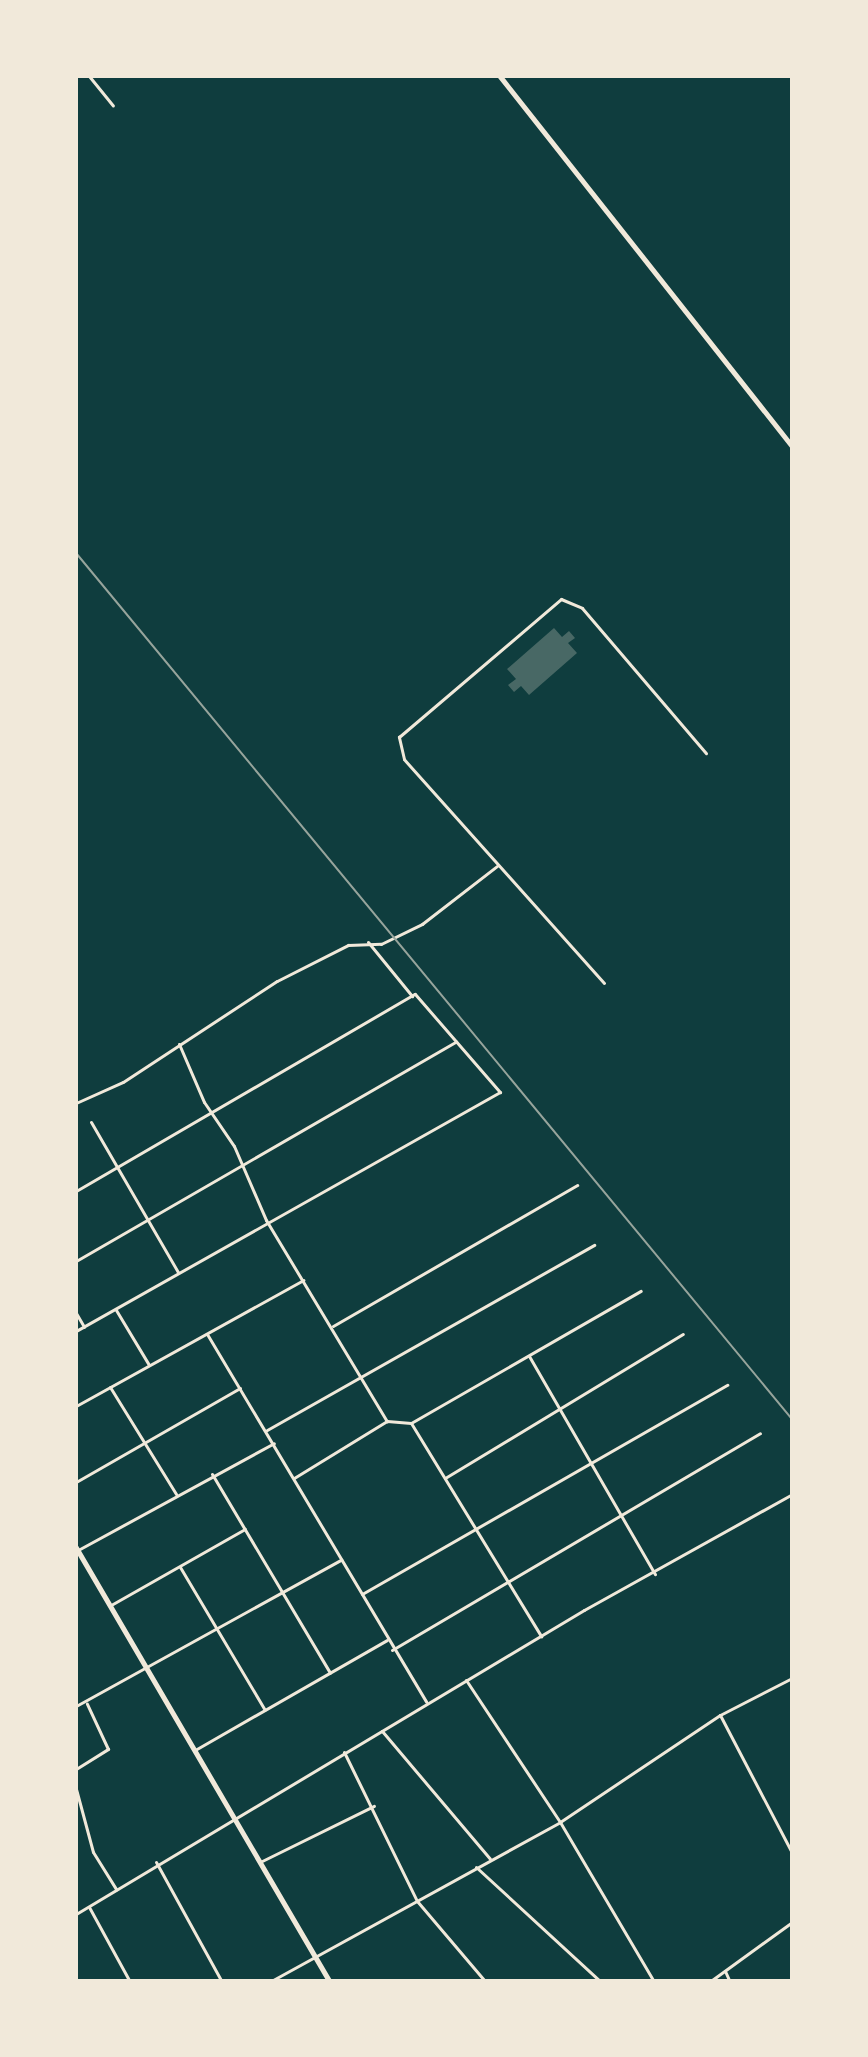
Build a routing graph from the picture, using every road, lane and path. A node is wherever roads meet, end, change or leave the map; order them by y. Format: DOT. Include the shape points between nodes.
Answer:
graph roads {
  1 [pos="89,76"];
  2 [pos="500,76"];
  3 [pos="113,106"];
  4 [pos="792,446"];
  5 [pos="706,753"];
  6 [pos="497,866"];
  7 [pos="368,942"];
  8 [pos="604,984"];
  9 [pos="412,996"];
  10 [pos="456,1042"];
  11 [pos="179,1044"];
  12 [pos="76,1102"];
  13 [pos="210,1111"];
  14 [pos="91,1122"];
  15 [pos="243,1165"];
  16 [pos="118,1166"];
  17 [pos="577,1185"];
  18 [pos="76,1191"];
  19 [pos="266,1220"];
  20 [pos="146,1221"];
  21 [pos="594,1245"];
  22 [pos="76,1261"];
  23 [pos="178,1272"];
  24 [pos="303,1280"];
  25 [pos="641,1291"];
  26 [pos="116,1310"];
  27 [pos="76,1313"];
  28 [pos="333,1326"];
  29 [pos="84,1327"];
  30 [pos="76,1331"];
  31 [pos="207,1334"];
  32 [pos="683,1334"];
  33 [pos="529,1356"];
  34 [pos="149,1365"];
  35 [pos="360,1377"];
  36 [pos="728,1385"];
  37 [pos="110,1387"];
  38 [pos="240,1388"];
  39 [pos="76,1406"];
  40 [pos="559,1412"];
  41 [pos="387,1421"];
  42 [pos="411,1423"];
  43 [pos="266,1430"];
  44 [pos="760,1433"];
  45 [pos="146,1443"];
  46 [pos="274,1443"];
  47 [pos="591,1462"];
  48 [pos="213,1474"];
  49 [pos="294,1478"];
  50 [pos="445,1478"];
  51 [pos="76,1482"];
  52 [pos="176,1494"];
  53 [pos="792,1494"];
  54 [pos="621,1516"];
  55 [pos="245,1529"];
  56 [pos="475,1529"];
  57 [pos="77,1548"];
  58 [pos="341,1560"];
  59 [pos="180,1567"];
  60 [pos="655,1574"];
  61 [pos="506,1581"];
  62 [pos="283,1593"];
  63 [pos="362,1595"];
  64 [pos="111,1605"];
  65 [pos="215,1630"];
  66 [pos="542,1636"];
  67 [pos="387,1640"];
  68 [pos="392,1650"];
  69 [pos="146,1668"];
  70 [pos="330,1673"];
  71 [pos="792,1678"];
  72 [pos="466,1680"];
  73 [pos="426,1702"];
  74 [pos="87,1704"];
  75 [pos="76,1706"];
  76 [pos="265,1710"];
  77 [pos="720,1715"];
  78 [pos="382,1731"];
  79 [pos="195,1750"];
  80 [pos="344,1752"];
  81 [pos="76,1769"];
  82 [pos="76,1789"];
  83 [pos="374,1806"];
  84 [pos="234,1817"];
  85 [pos="560,1822"];
  86 [pos="792,1853"];
  87 [pos="490,1859"];
  88 [pos="156,1862"];
  89 [pos="259,1863"];
  90 [pos="476,1867"];
  91 [pos="116,1889"];
  92 [pos="417,1901"];
  93 [pos="89,1907"];
  94 [pos="76,1914"];
  95 [pos="792,1922"];
  96 [pos="314,1955"];
  97 [pos="726,1971"];
  98 [pos="129,1980"];
  99 [pos="221,1980"];
  100 [pos="273,1980"];
  101 [pos="329,1980"];
  102 [pos="484,1980"];
  103 [pos="599,1980"];
  104 [pos="653,1980"];
  105 [pos="711,1980"];
  106 [pos="729,1980"];
  1 -- 3 [label="street"];
  2 -- 4 [label="street"];
  5 -- 6 [label="street" via="582,608 572,600 553,602 399,737 404,759"];
  6 -- 7 [label="street" via="422,924 391,940"];
  6 -- 8 [label="street"];
  7 -- 9 [label="street"];
  7 -- 11 [label="street" via="348,945 277,981"];
  9 -- 10 [label="street"];
  9 -- 13 [label="street"];
  10 -- 15 [label="street"];
  10 -- 19 [label="street" via="500,1092"];
  11 -- 12 [label="street" via="123,1082"];
  11 -- 13 [label="street"];
  13 -- 15 [label="street"];
  13 -- 16 [label="street"];
  14 -- 16 [label="street"];
  15 -- 19 [label="street"];
  15 -- 20 [label="street"];
  16 -- 18 [label="street"];
  16 -- 20 [label="street"];
  17 -- 28 [label="street"];
  19 -- 23 [label="street"];
  19 -- 24 [label="street"];
  20 -- 22 [label="street"];
  20 -- 23 [label="street"];
  21 -- 35 [label="street"];
  23 -- 26 [label="street"];
  24 -- 28 [label="street"];
  24 -- 31 [label="street"];
  25 -- 33 [label="street"];
  26 -- 29 [label="street"];
  26 -- 34 [label="street"];
  27 -- 29 [label="street"];
  28 -- 35 [label="street"];
  29 -- 30 [label="street"];
  31 -- 34 [label="street"];
  31 -- 38 [label="street"];
  32 -- 40 [label="street"];
  33 -- 40 [label="street"];
  33 -- 42 [label="street"];
  34 -- 37 [label="street"];
  35 -- 41 [label="street"];
  35 -- 43 [label="street"];
  36 -- 47 [label="street"];
  37 -- 39 [label="street"];
  37 -- 45 [label="street"];
  38 -- 43 [label="street"];
  38 -- 45 [label="street"];
  40 -- 47 [label="street"];
  40 -- 50 [label="street"];
  41 -- 42 [label="street"];
  41 -- 49 [label="street"];
  42 -- 50 [label="street"];
  43 -- 46 [label="street"];
  44 -- 54 [label="street"];
  45 -- 51 [label="street"];
  45 -- 52 [label="street"];
  46 -- 48 [label="street"];
  46 -- 49 [label="street"];
  47 -- 54 [label="street"];
  47 -- 56 [label="street"];
  48 -- 52 [label="street"];
  48 -- 55 [label="street"];
  49 -- 58 [label="street"];
  50 -- 56 [label="street"];
  52 -- 57 [label="street"];
  53 -- 60 [label="street"];
  54 -- 60 [label="street"];
  54 -- 61 [label="street"];
  55 -- 59 [label="street"];
  55 -- 62 [label="street"];
  56 -- 61 [label="street"];
  56 -- 63 [label="street"];
  57 -- 64 [label="street"];
  58 -- 62 [label="street"];
  58 -- 63 [label="street"];
  59 -- 64 [label="street"];
  59 -- 65 [label="street"];
  60 -- 66 [label="street"];
  61 -- 66 [label="street"];
  61 -- 68 [label="street"];
  62 -- 65 [label="street"];
  62 -- 70 [label="street"];
  63 -- 67 [label="street"];
  64 -- 69 [label="street"];
  65 -- 69 [label="street"];
  65 -- 76 [label="street"];
  66 -- 72 [label="street"];
  67 -- 68 [label="street"];
  67 -- 70 [label="street"];
  68 -- 73 [label="street"];
  69 -- 74 [label="street"];
  69 -- 79 [label="street"];
  70 -- 76 [label="street"];
  71 -- 77 [label="street"];
  72 -- 73 [label="street"];
  72 -- 85 [label="street"];
  73 -- 78 [label="street"];
  74 -- 75 [label="street"];
  74 -- 81 [label="street" via="108,1749"];
  76 -- 79 [label="street"];
  77 -- 85 [label="street"];
  77 -- 86 [label="street"];
  78 -- 80 [label="street"];
  78 -- 87 [label="street"];
  79 -- 84 [label="street"];
  80 -- 83 [label="street"];
  80 -- 84 [label="street"];
  82 -- 91 [label="street" via="93,1852"];
  83 -- 89 [label="street"];
  83 -- 92 [label="street"];
  84 -- 88 [label="street"];
  84 -- 89 [label="street"];
  85 -- 87 [label="street"];
  85 -- 104 [label="street"];
  87 -- 90 [label="street"];
  88 -- 91 [label="street"];
  88 -- 99 [label="street"];
  89 -- 96 [label="street"];
  90 -- 92 [label="street"];
  90 -- 103 [label="street"];
  91 -- 93 [label="street"];
  92 -- 96 [label="street"];
  92 -- 102 [label="street"];
  93 -- 94 [label="street"];
  93 -- 98 [label="street"];
  95 -- 97 [label="street"];
  96 -- 100 [label="street"];
  96 -- 101 [label="street"];
  97 -- 105 [label="street"];
  97 -- 106 [label="street"];
}
